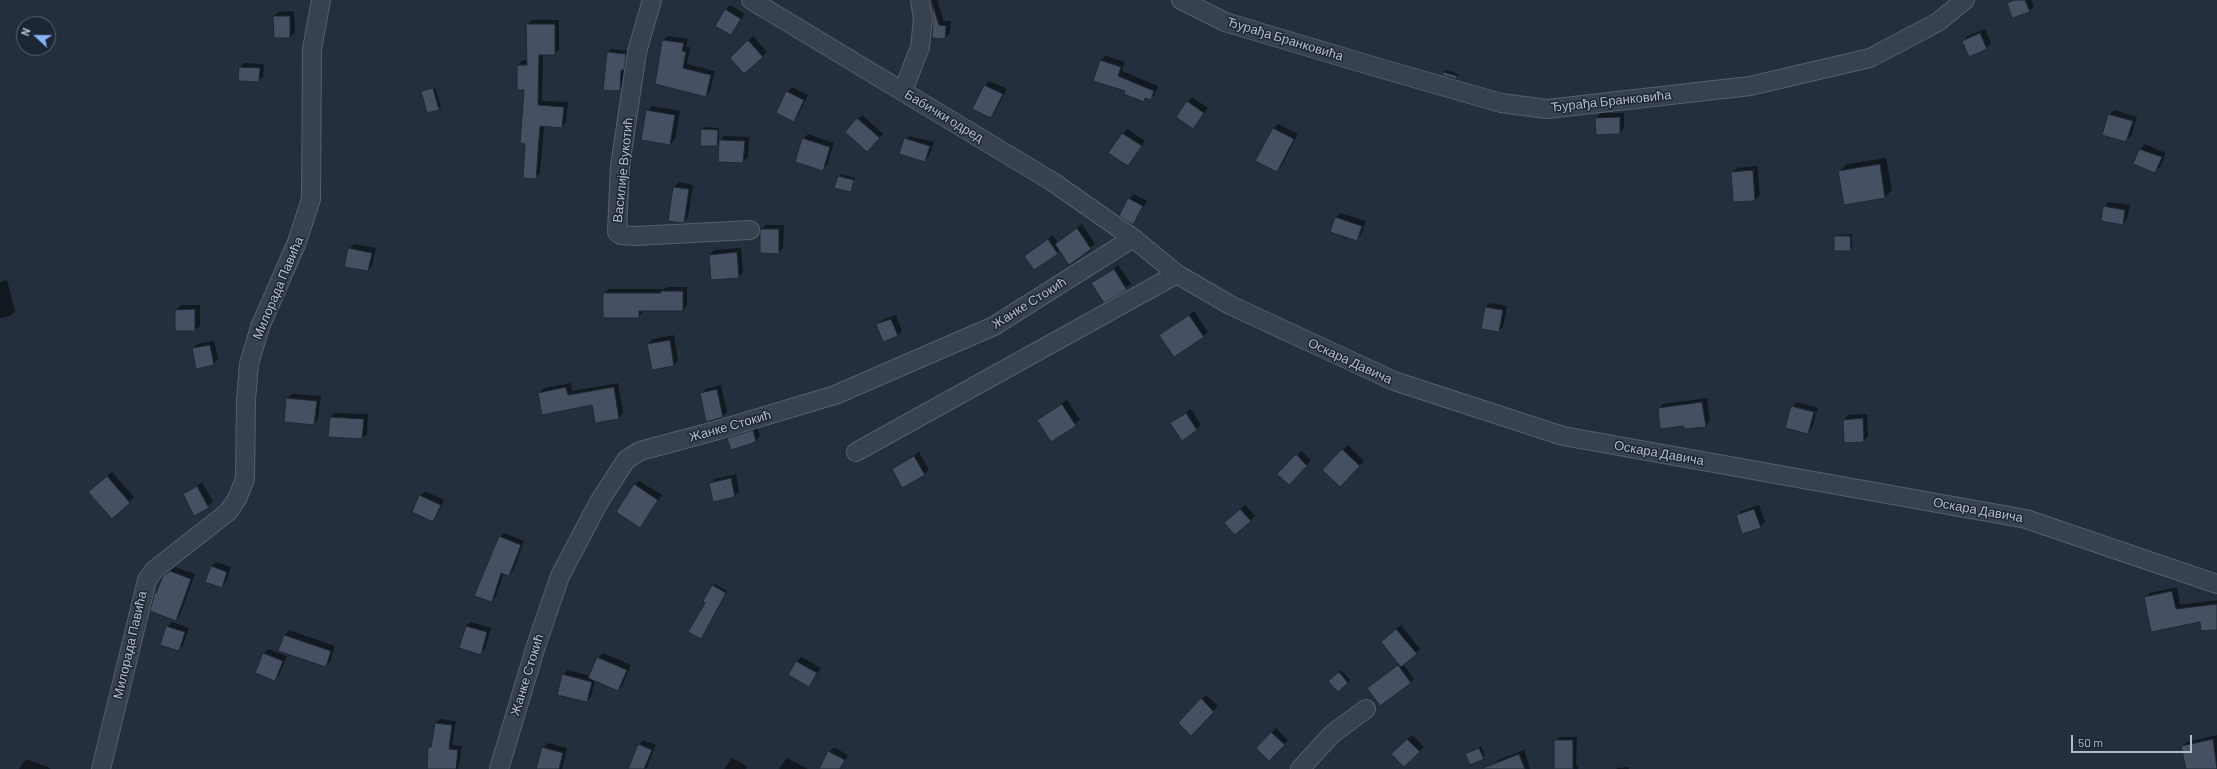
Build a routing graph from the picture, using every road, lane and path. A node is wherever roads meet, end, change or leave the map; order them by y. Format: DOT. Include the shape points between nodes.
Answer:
graph roads {
  1 [pos="321,0"];
  2 [pos="652,0"];
  3 [pos="751,0"];
  4 [pos="920,0"];
  5 [pos="1181,0"];
  6 [pos="1965,0"];
  7 [pos="903,91"];
  8 [pos="750,230"];
  9 [pos="1133,238"];
  10 [pos="1177,274"];
  11 [pos="856,452"];
  12 [pos="2217,584"];
  13 [pos="1366,709"];
  14 [pos="101,769"];
  15 [pos="499,769"];
  16 [pos="1300,769"];
  1 -- 14 [label="street, Милорада Павића" via="312,49 311,199 297,242 260,327 249,364 245,479 237,499 228,512 154,570 147,580"];
  2 -- 8 [label="street, Василије Вукотић" via="637,52 620,166 617,232 621,236 636,236"];
  3 -- 7 [label="street, Бабички одред"];
  4 -- 7 [label="street" via="923,19 920,46"];
  5 -- 6 [label="street, Ђурађа Бранковића" via="1225,22 1500,104 1547,109 1750,86 1870,58 1938,22"];
  7 -- 9 [label="street, Бабички одред" via="1053,182"];
  9 -- 10 [label="street, Оскара Давича"];
  9 -- 15 [label="street, Жанке Стокић" via="987,329 835,395 640,451 626,460 599,502 560,576"];
  10 -- 11 [label="street"];
  10 -- 12 [label="street, Оскара Давича" via="1230,305 1394,381 1563,436 2026,519"];
  13 -- 16 [label="street" via="1332,734"];
}
